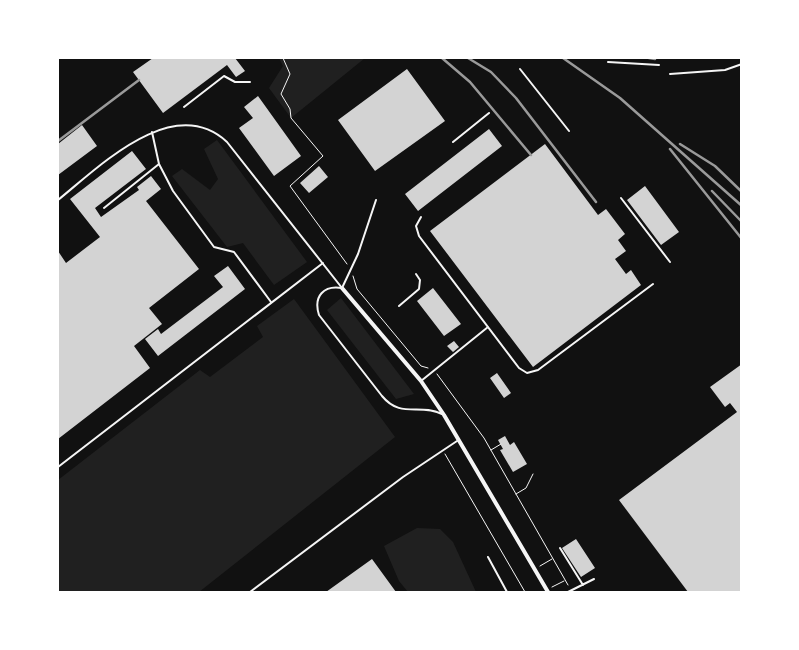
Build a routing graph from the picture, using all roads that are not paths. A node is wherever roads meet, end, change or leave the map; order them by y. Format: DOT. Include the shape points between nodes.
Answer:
graph roads {
  1 [pos="608,62"];
  2 [pos="742,64"];
  3 [pos="659,65"];
  4 [pos="520,69"];
  5 [pos="670,74"];
  6 [pos="250,82"];
  7 [pos="184,107"];
  8 [pos="489,114"];
  9 [pos="569,131"];
  10 [pos="152,132"];
  11 [pos="453,142"];
  12 [pos="159,164"];
  13 [pos="621,198"];
  14 [pos="58,200"];
  15 [pos="376,200"];
  16 [pos="104,208"];
  17 [pos="421,217"];
  18 [pos="670,262"];
  19 [pos="323,263"];
  20 [pos="416,274"];
  21 [pos="653,284"];
  22 [pos="342,288"];
  23 [pos="271,303"];
  24 [pos="399,306"];
  25 [pos="488,327"];
  26 [pos="421,381"];
  27 [pos="444,415"];
  28 [pos="459,439"];
  29 [pos="58,467"];
  30 [pos="560,548"];
  31 [pos="488,557"];
  32 [pos="594,579"];
  33 [pos="583,585"];
  34 [pos="548,591"];
  35 [pos="231,592"];
  36 [pos="240,592"];
  37 [pos="250,592"];
  38 [pos="507,592"];
  39 [pos="570,592"];
  1 -- 3 [label="lane"];
  2 -- 5 [label="lane" via="725,70"];
  4 -- 9 [label="lane"];
  6 -- 7 [label="lane" via="235,82 224,76"];
  8 -- 11 [label="lane"];
  10 -- 12 [label="lane"];
  10 -- 14 [label="lane" via="122,149"];
  10 -- 19 [label="lane" via="185,127 219,134"];
  12 -- 16 [label="lane"];
  12 -- 23 [label="lane" via="173,192 214,247 234,252"];
  13 -- 18 [label="lane"];
  15 -- 22 [label="lane"];
  17 -- 25 [label="lane" via="416,226 419,236"];
  19 -- 22 [label="lane"];
  19 -- 23 [label="lane"];
  20 -- 24 [label="lane" via="420,280 419,289"];
  21 -- 25 [label="lane" via="531,373 519,368"];
  22 -- 26 [label="street"];
  22 -- 27 [label="lane" via="330,288 320,294 317,301 319,315 388,403 402,410 428,410"];
  23 -- 29 [label="lane"];
  25 -- 26 [label="lane"];
  26 -- 27 [label="street"];
  27 -- 28 [label="street"];
  28 -- 34 [label="street"];
  28 -- 37 [label="lane" via="397,481"];
  30 -- 33 [label="lane"];
  31 -- 38 [label="lane"];
  32 -- 33 [label="lane"];
  33 -- 39 [label="lane"];
  35 -- 36 [label="lane"];
}
